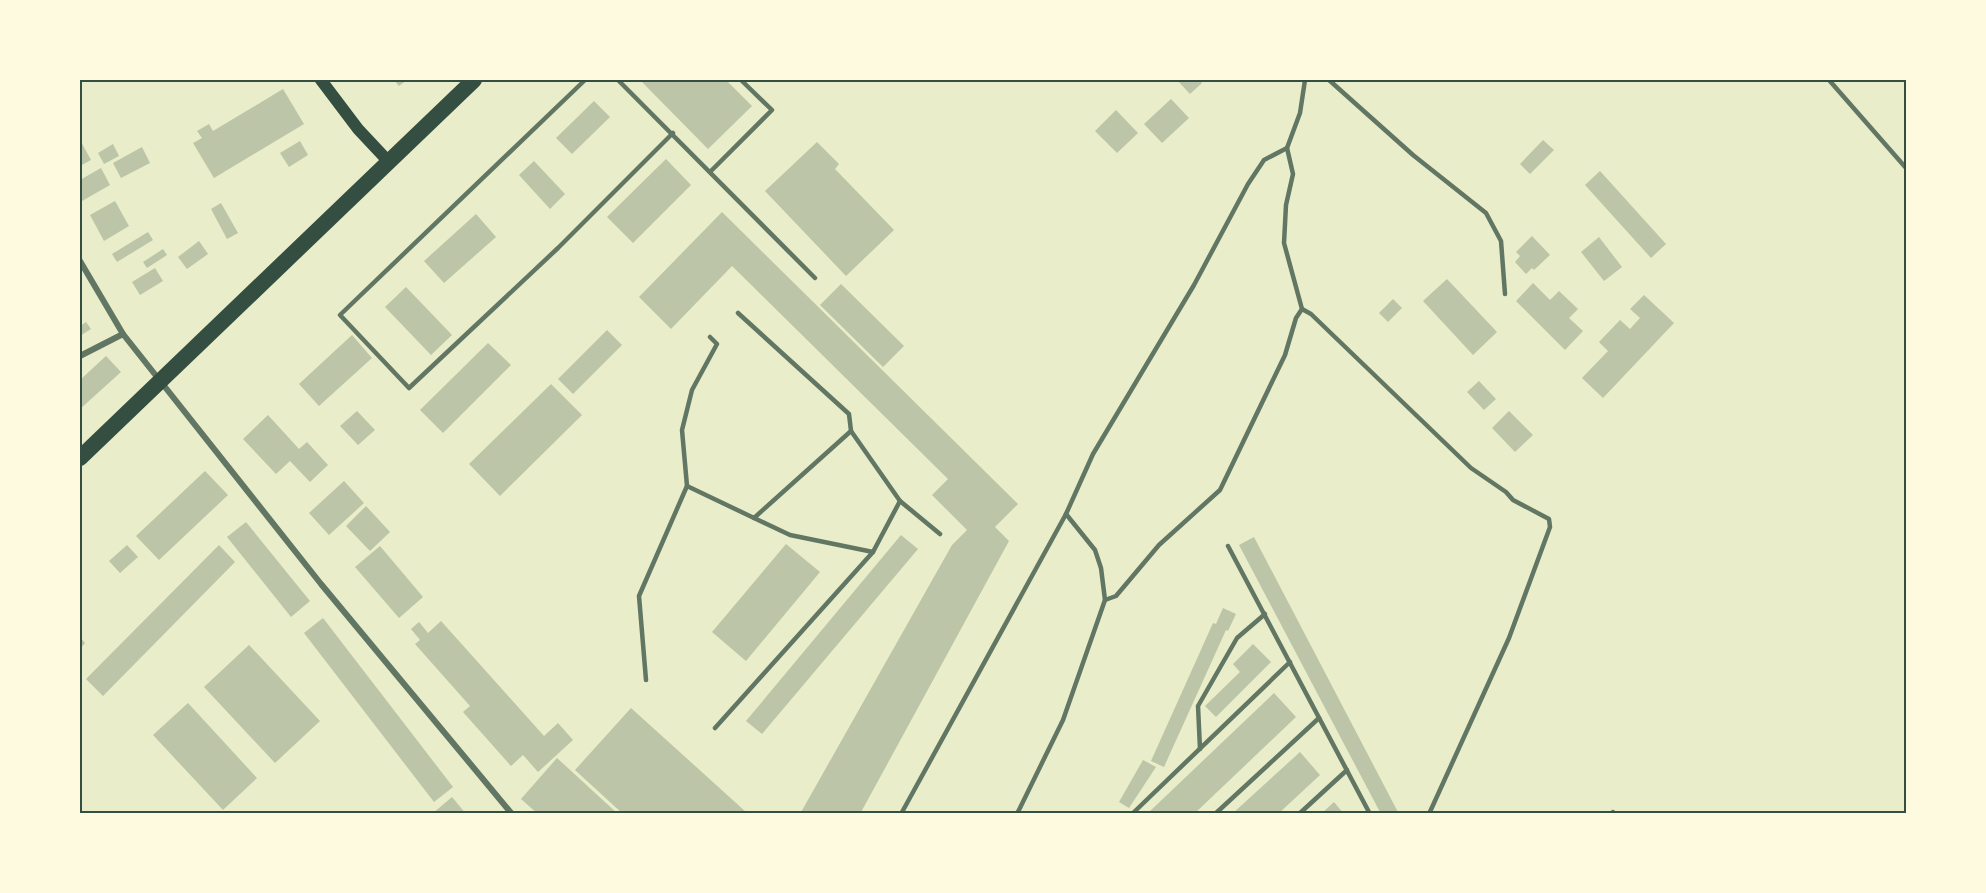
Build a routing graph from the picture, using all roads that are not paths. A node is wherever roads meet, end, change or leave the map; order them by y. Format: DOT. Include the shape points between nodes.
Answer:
graph roads {
  1 [pos="321,80"];
  2 [pos="474,80"];
  3 [pos="585,80"];
  4 [pos="618,80"];
  5 [pos="741,80"];
  6 [pos="1305,80"];
  7 [pos="1329,80"];
  8 [pos="1829,80"];
  9 [pos="673,133"];
  10 [pos="1287,148"];
  11 [pos="388,161"];
  12 [pos="1906,168"];
  13 [pos="711,171"];
  14 [pos="80,261"];
  15 [pos="815,278"];
  16 [pos="1505,294"];
  17 [pos="1302,309"];
  18 [pos="738,313"];
  19 [pos="123,334"];
  20 [pos="711,337"];
  21 [pos="80,356"];
  22 [pos="160,381"];
  23 [pos="851,431"];
  24 [pos="80,458"];
  25 [pos="687,486"];
  26 [pos="900,501"];
  27 [pos="1066,514"];
  28 [pos="754,518"];
  29 [pos="940,534"];
  30 [pos="1228,546"];
  31 [pos="873,552"];
  32 [pos="1105,600"];
  33 [pos="1265,615"];
  34 [pos="1290,662"];
  35 [pos="646,681"];
  36 [pos="1319,718"];
  37 [pos="715,728"];
  38 [pos="1200,749"];
  39 [pos="1347,770"];
  40 [pos="512,813"];
  41 [pos="901,813"];
  42 [pos="1017,813"];
  43 [pos="1132,813"];
  44 [pos="1215,813"];
  45 [pos="1299,813"];
  46 [pos="1370,813"];
  47 [pos="1429,813"];
  1 -- 11 [label="main road"];
  2 -- 11 [label="highway"];
  3 -- 9 [label="lane" via="340,315 409,388"];
  4 -- 9 [label="lane"];
  5 -- 13 [label="lane" via="772,110"];
  6 -- 10 [label="lane" via="1300,113"];
  7 -- 16 [label="lane" via="1486,213 1500,241"];
  8 -- 12 [label="lane"];
  9 -- 13 [label="lane"];
  10 -- 17 [label="lane" via="1293,174 1284,243"];
  10 -- 27 [label="lane" via="1264,160 1248,184 1194,285 1093,454"];
  11 -- 22 [label="highway"];
  13 -- 15 [label="lane"];
  14 -- 19 [label="street"];
  17 -- 32 [label="lane" via="1285,355 1220,490 1159,545 1116,596"];
  17 -- 47 [label="lane" via="1471,468 1513,500 1549,519 1550,527 1509,638"];
  18 -- 23 [label="lane" via="849,414"];
  19 -- 21 [label="street"];
  19 -- 22 [label="street"];
  20 -- 25 [label="lane" via="717,344 692,390 682,430"];
  22 -- 24 [label="highway"];
  22 -- 40 [label="street" via="321,585"];
  23 -- 26 [label="lane"];
  23 -- 28 [label="lane"];
  25 -- 28 [label="lane"];
  25 -- 35 [label="lane" via="639,596"];
  26 -- 29 [label="lane"];
  26 -- 31 [label="lane"];
  27 -- 32 [label="lane" via="1095,550"];
  27 -- 41 [label="lane"];
  28 -- 31 [label="lane" via="790,536"];
  30 -- 33 [label="lane"];
  31 -- 37 [label="lane"];
  32 -- 42 [label="lane" via="1063,720"];
  33 -- 34 [label="lane"];
  33 -- 38 [label="lane" via="1237,638 1198,706"];
  34 -- 36 [label="lane"];
  34 -- 38 [label="lane"];
  36 -- 39 [label="lane"];
  36 -- 44 [label="lane"];
  38 -- 43 [label="lane"];
  39 -- 45 [label="lane"];
  39 -- 46 [label="lane"];
}
